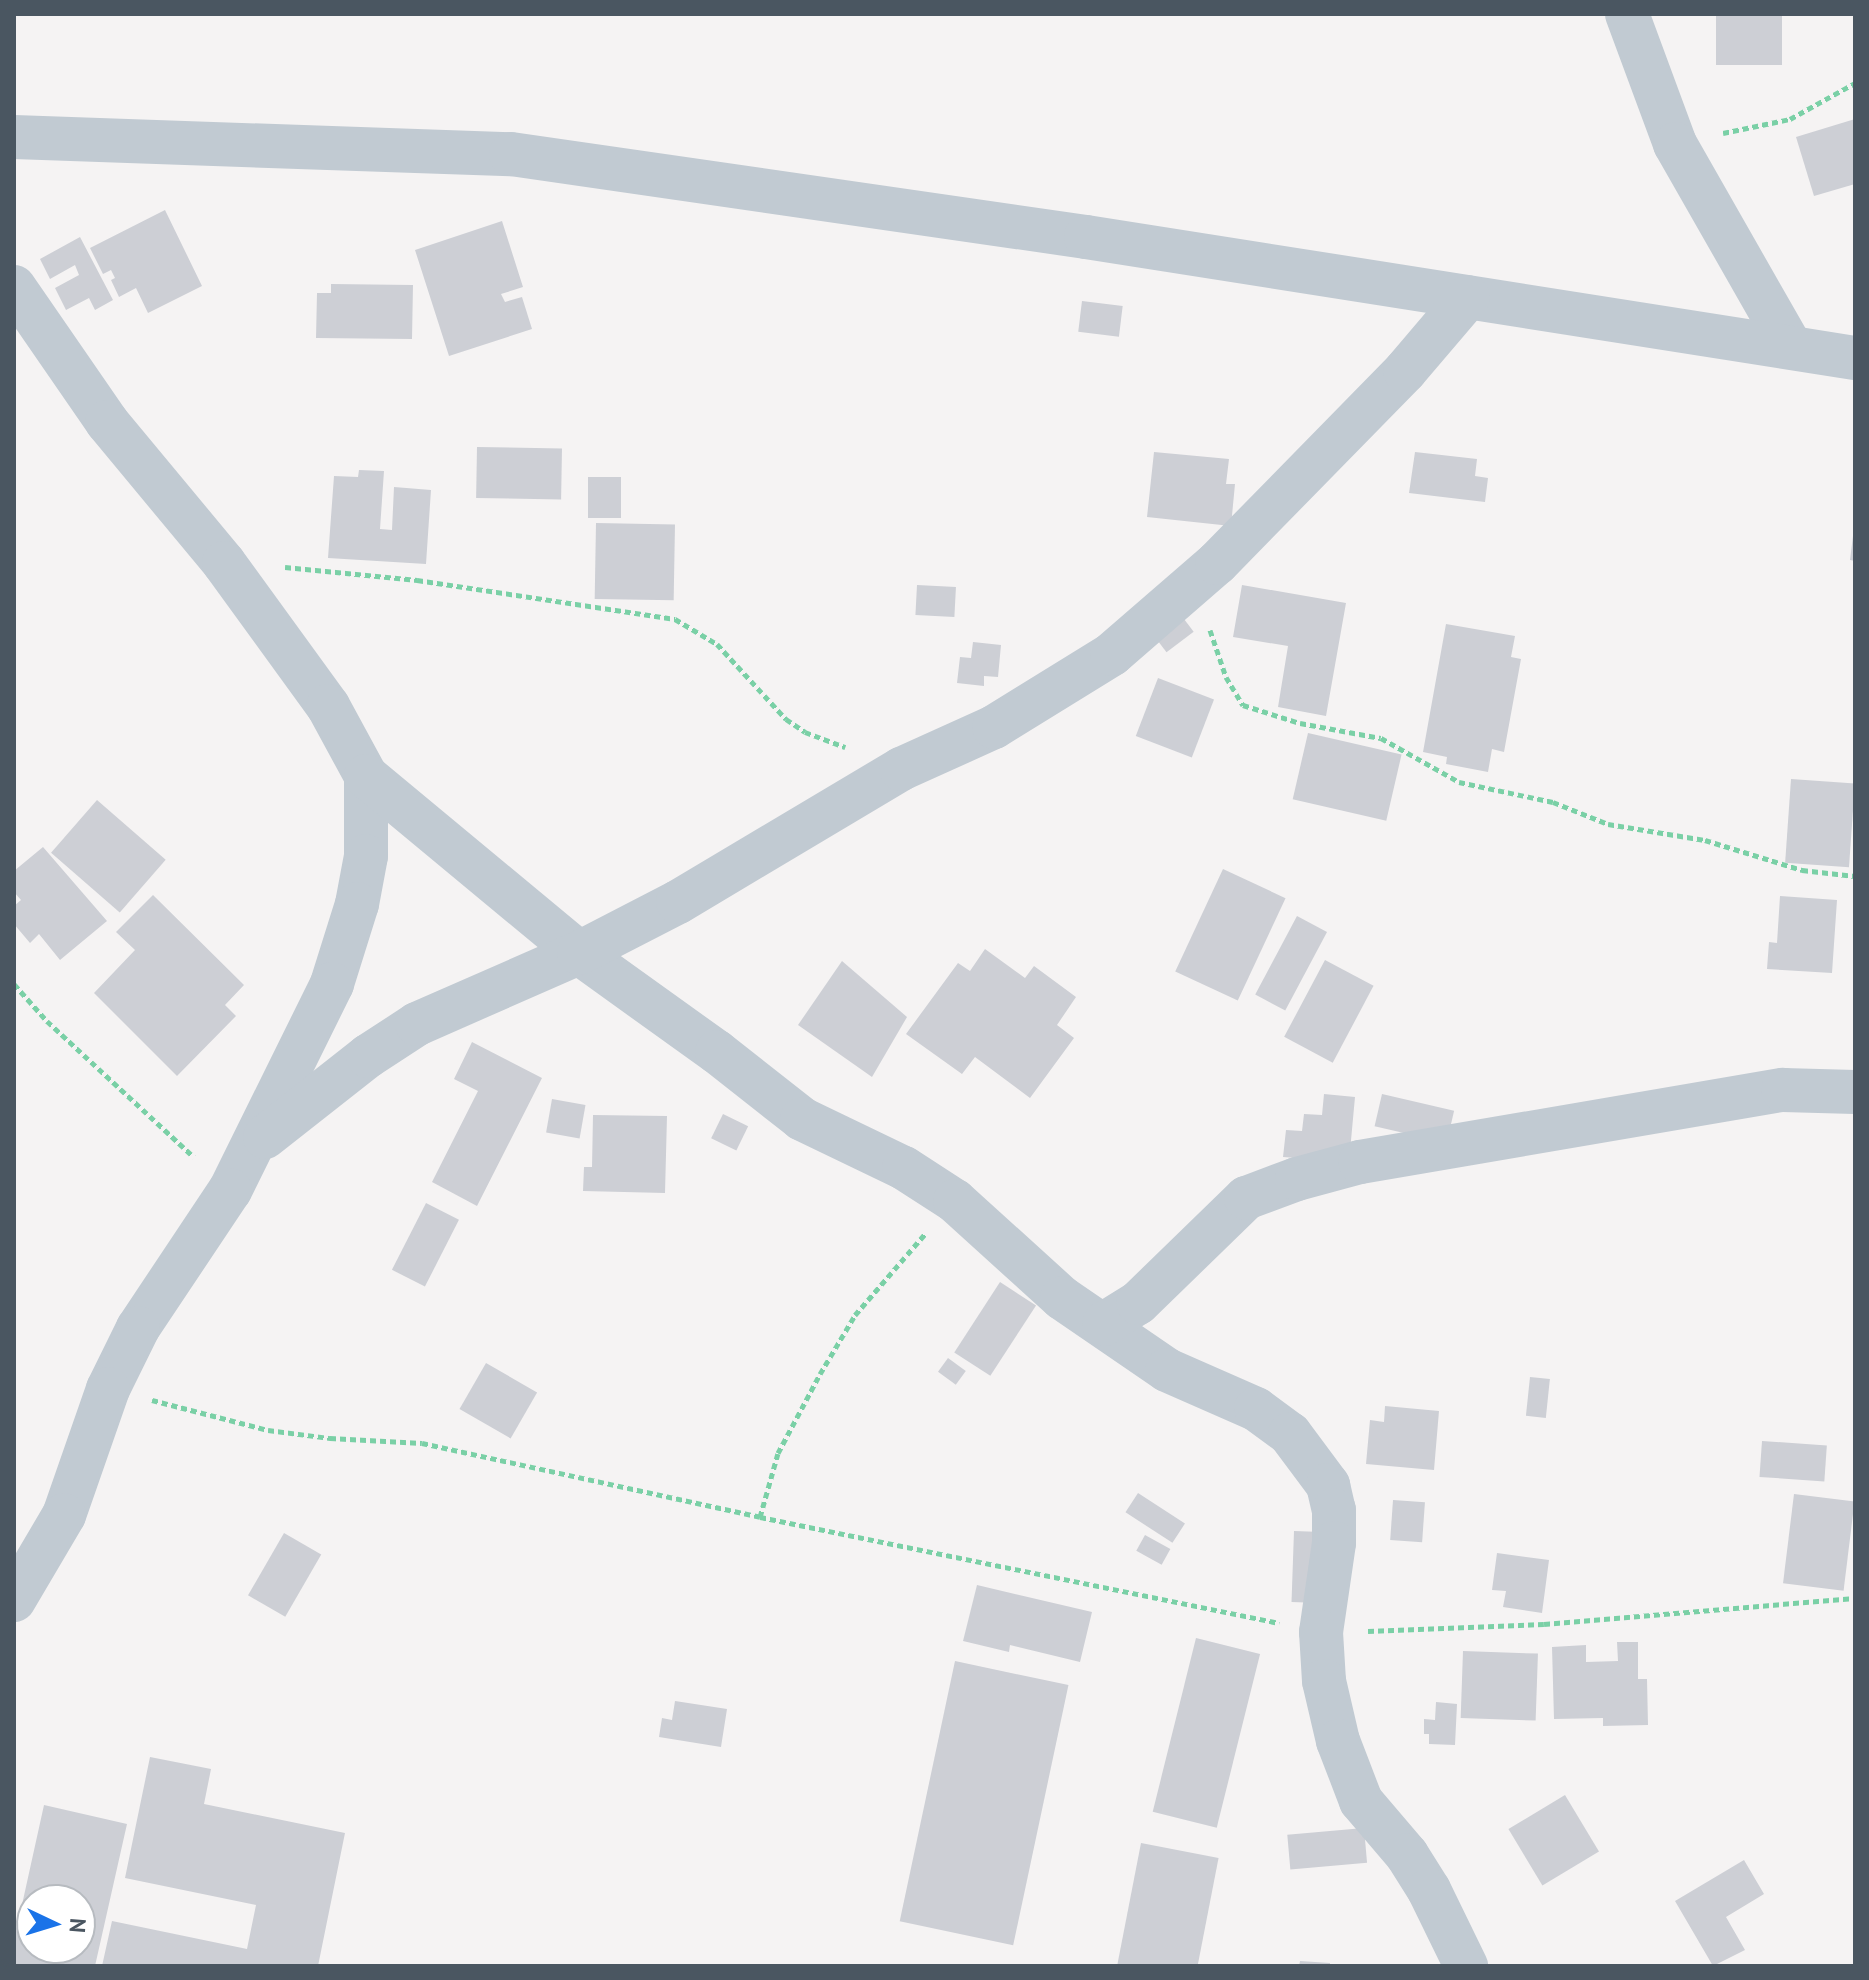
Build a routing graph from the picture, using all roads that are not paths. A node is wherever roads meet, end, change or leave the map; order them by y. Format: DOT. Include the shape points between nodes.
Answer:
graph roads {
  1 [pos="1627,14"];
  2 [pos="14,137"];
  3 [pos="14,287"];
  4 [pos="1468,297"];
  5 [pos="1791,347"];
  6 [pos="1855,358"];
  7 [pos="366,776"];
  8 [pos="579,953"];
  9 [pos="1855,1092"];
  10 [pos="256,1143"];
  11 [pos="1104,1324"];
  12 [pos="14,1600"];
  13 [pos="1466,1966"];
  1 -- 5 [label="street" via="1675,144"];
  2 -- 4 [label="street" via="511,154"];
  3 -- 7 [label="street" via="107,422 224,563 328,706"];
  4 -- 5 [label="street"];
  4 -- 8 [label="street" via="1405,371 1172,605 1112,654 994,727 901,769 678,902"];
  5 -- 6 [label="street"];
  7 -- 8 [label="street"];
  7 -- 10 [label="street" via="366,856 357,904 332,984"];
  8 -- 10 [label="street" via="417,1024"];
  8 -- 11 [label="street" via="802,1119 904,1168 955,1201 1062,1298"];
  9 -- 11 [label="street" via="1783,1090 1360,1162 1297,1179 1246,1198 1138,1303"];
  10 -- 12 [label="street" via="138,1328 108,1389 64,1515"];
  11 -- 13 [label="street" via="1167,1370 1256,1409 1290,1434 1328,1485 1334,1543 1321,1632 1324,1681 1338,1741 1361,1801 1407,1855"];
}
